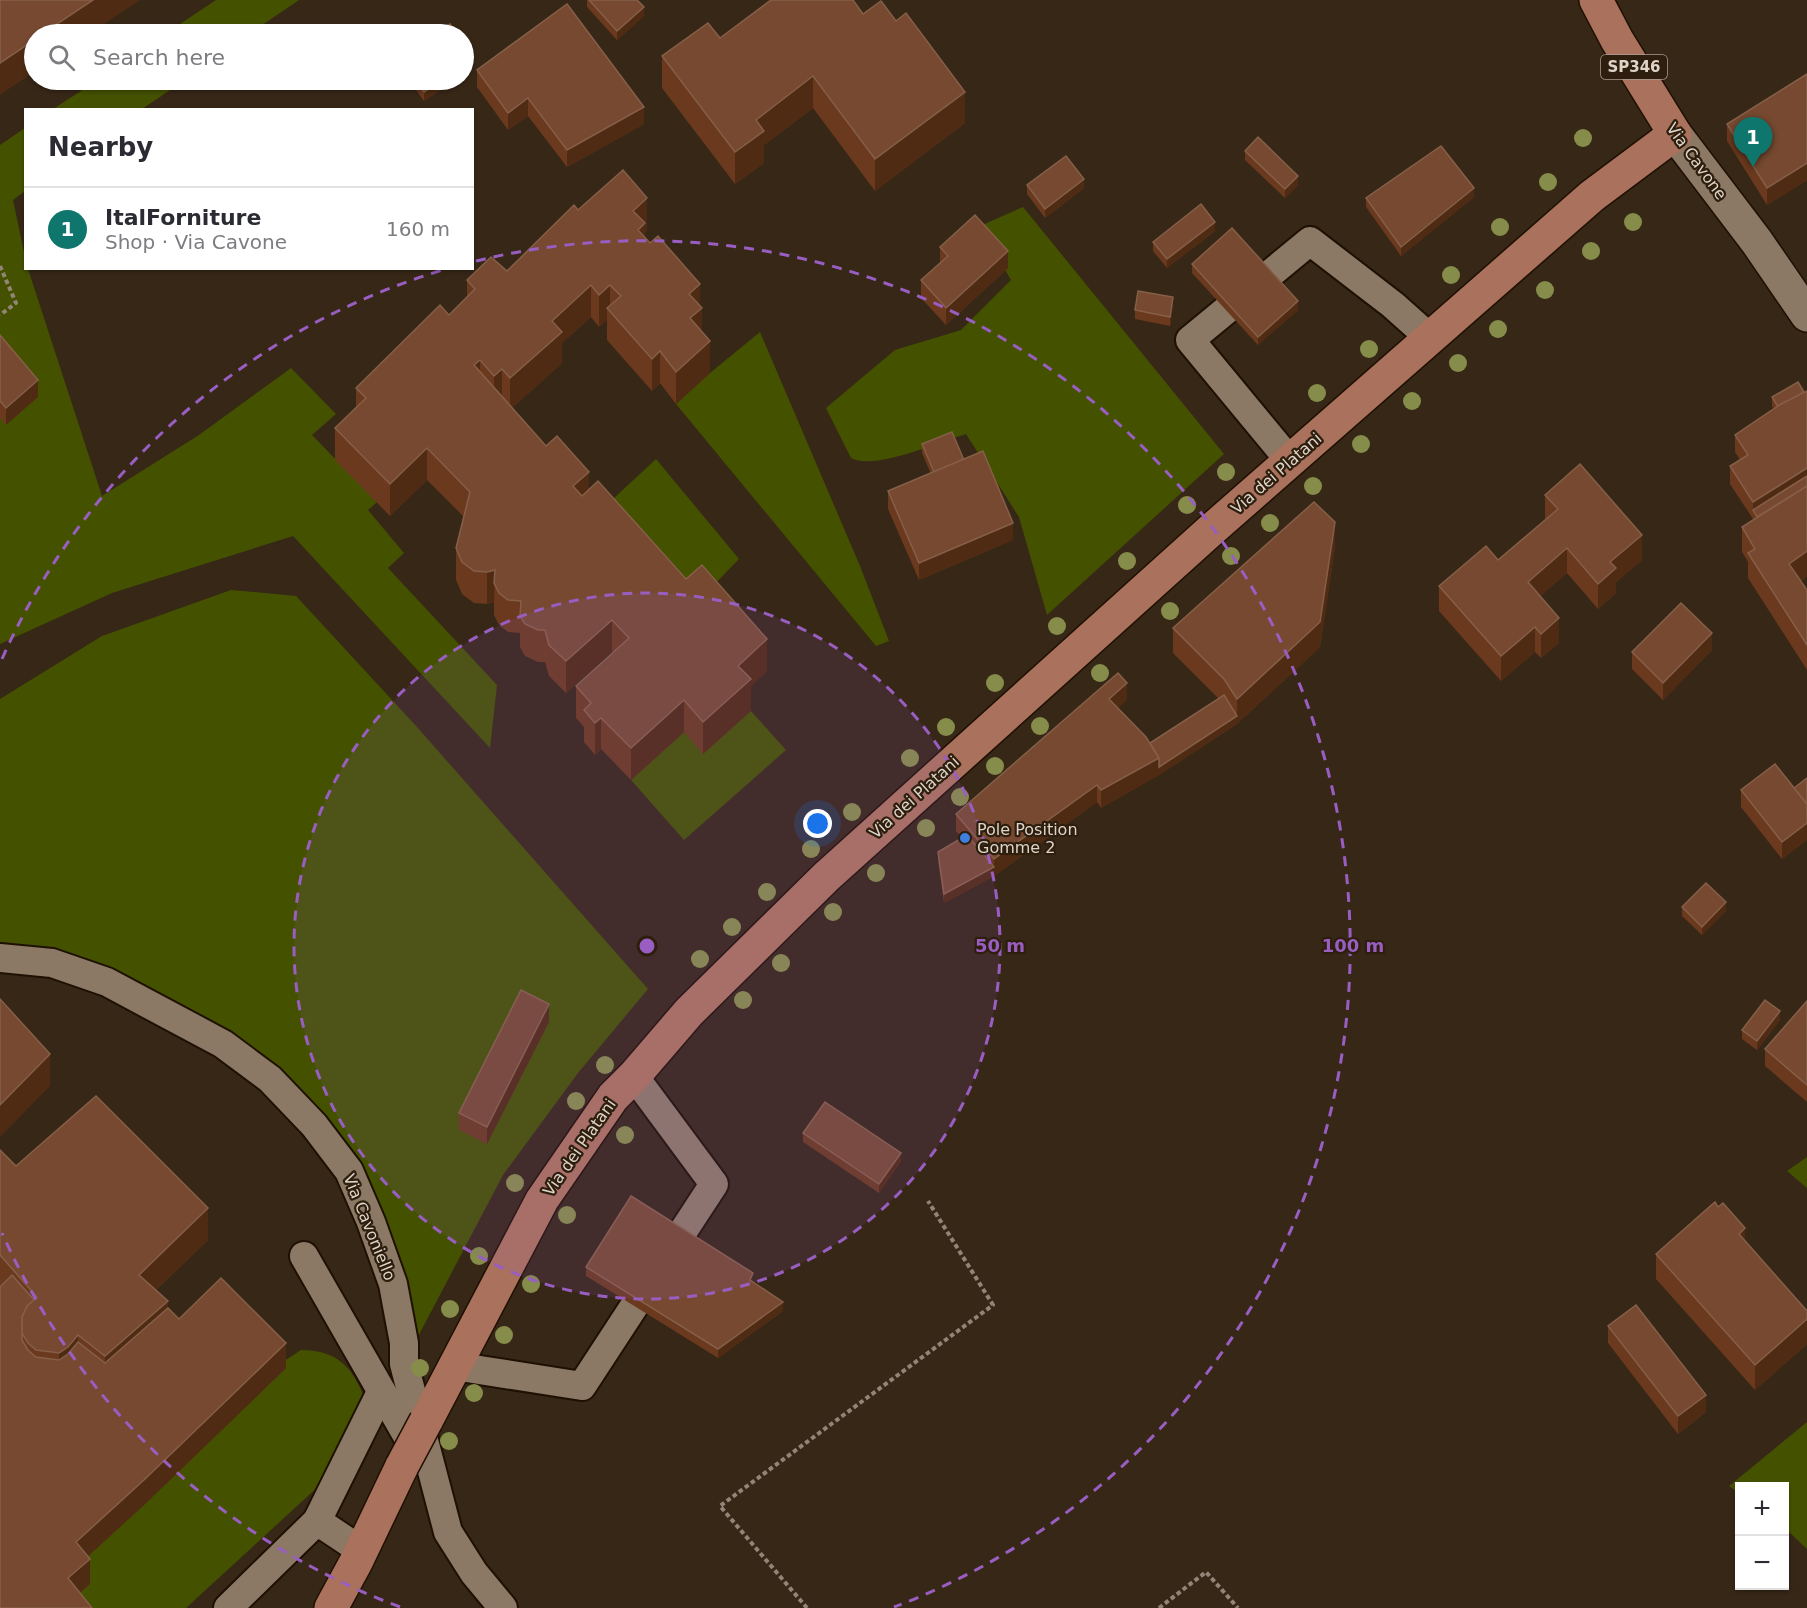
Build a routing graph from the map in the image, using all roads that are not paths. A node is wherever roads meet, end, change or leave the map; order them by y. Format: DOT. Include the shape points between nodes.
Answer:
graph roads {
  1 [pos="1596,0"];
  2 [pos="1675,134"];
  3 [pos="1807,315"];
  4 [pos="1430,338"];
  5 [pos="1290,461"];
  6 [pos="0,958"];
  7 [pos="634,1076"];
  8 [pos="304,1256"];
  9 [pos="454,1366"];
  10 [pos="381,1392"];
  11 [pos="414,1444"];
  12 [pos="317,1521"];
  13 [pos="362,1551"];
  14 [pos="228,1608"];
  15 [pos="331,1608"];
  16 [pos="503,1608"];
  1 -- 2 [label="main road, Via Cavone / SP346"];
  2 -- 3 [label="main road, Via Cavone / SP346"];
  2 -- 4 [label="main road, Via dei Platani" via="1592,196"];
  4 -- 5 [label="main road, Via dei Platani"];
  4 -- 5 [label="lane" via="1310,241 1190,340"];
  5 -- 7 [label="main road, Via dei Platani" via="826,877 689,1012"];
  6 -- 16 [label="lane, Via Cavoniello" via="52,963 107,982 223,1044 270,1079 314,1125 349,1171 393,1284 404,1364 448,1532"];
  7 -- 9 [label="main road, Via dei Platani" via="613,1097 542,1200"];
  7 -- 9 [label="lane" via="714,1184 582,1386"];
  8 -- 10 [label="lane"];
  9 -- 11 [label="main road, Via dei Platani"];
  10 -- 11 [label="lane"];
  10 -- 12 [label="lane"];
  11 -- 13 [label="main road, Via dei Platani"];
  12 -- 13 [label="lane"];
  12 -- 14 [label="lane"];
  13 -- 15 [label="main road, Via dei Platani"];
}
